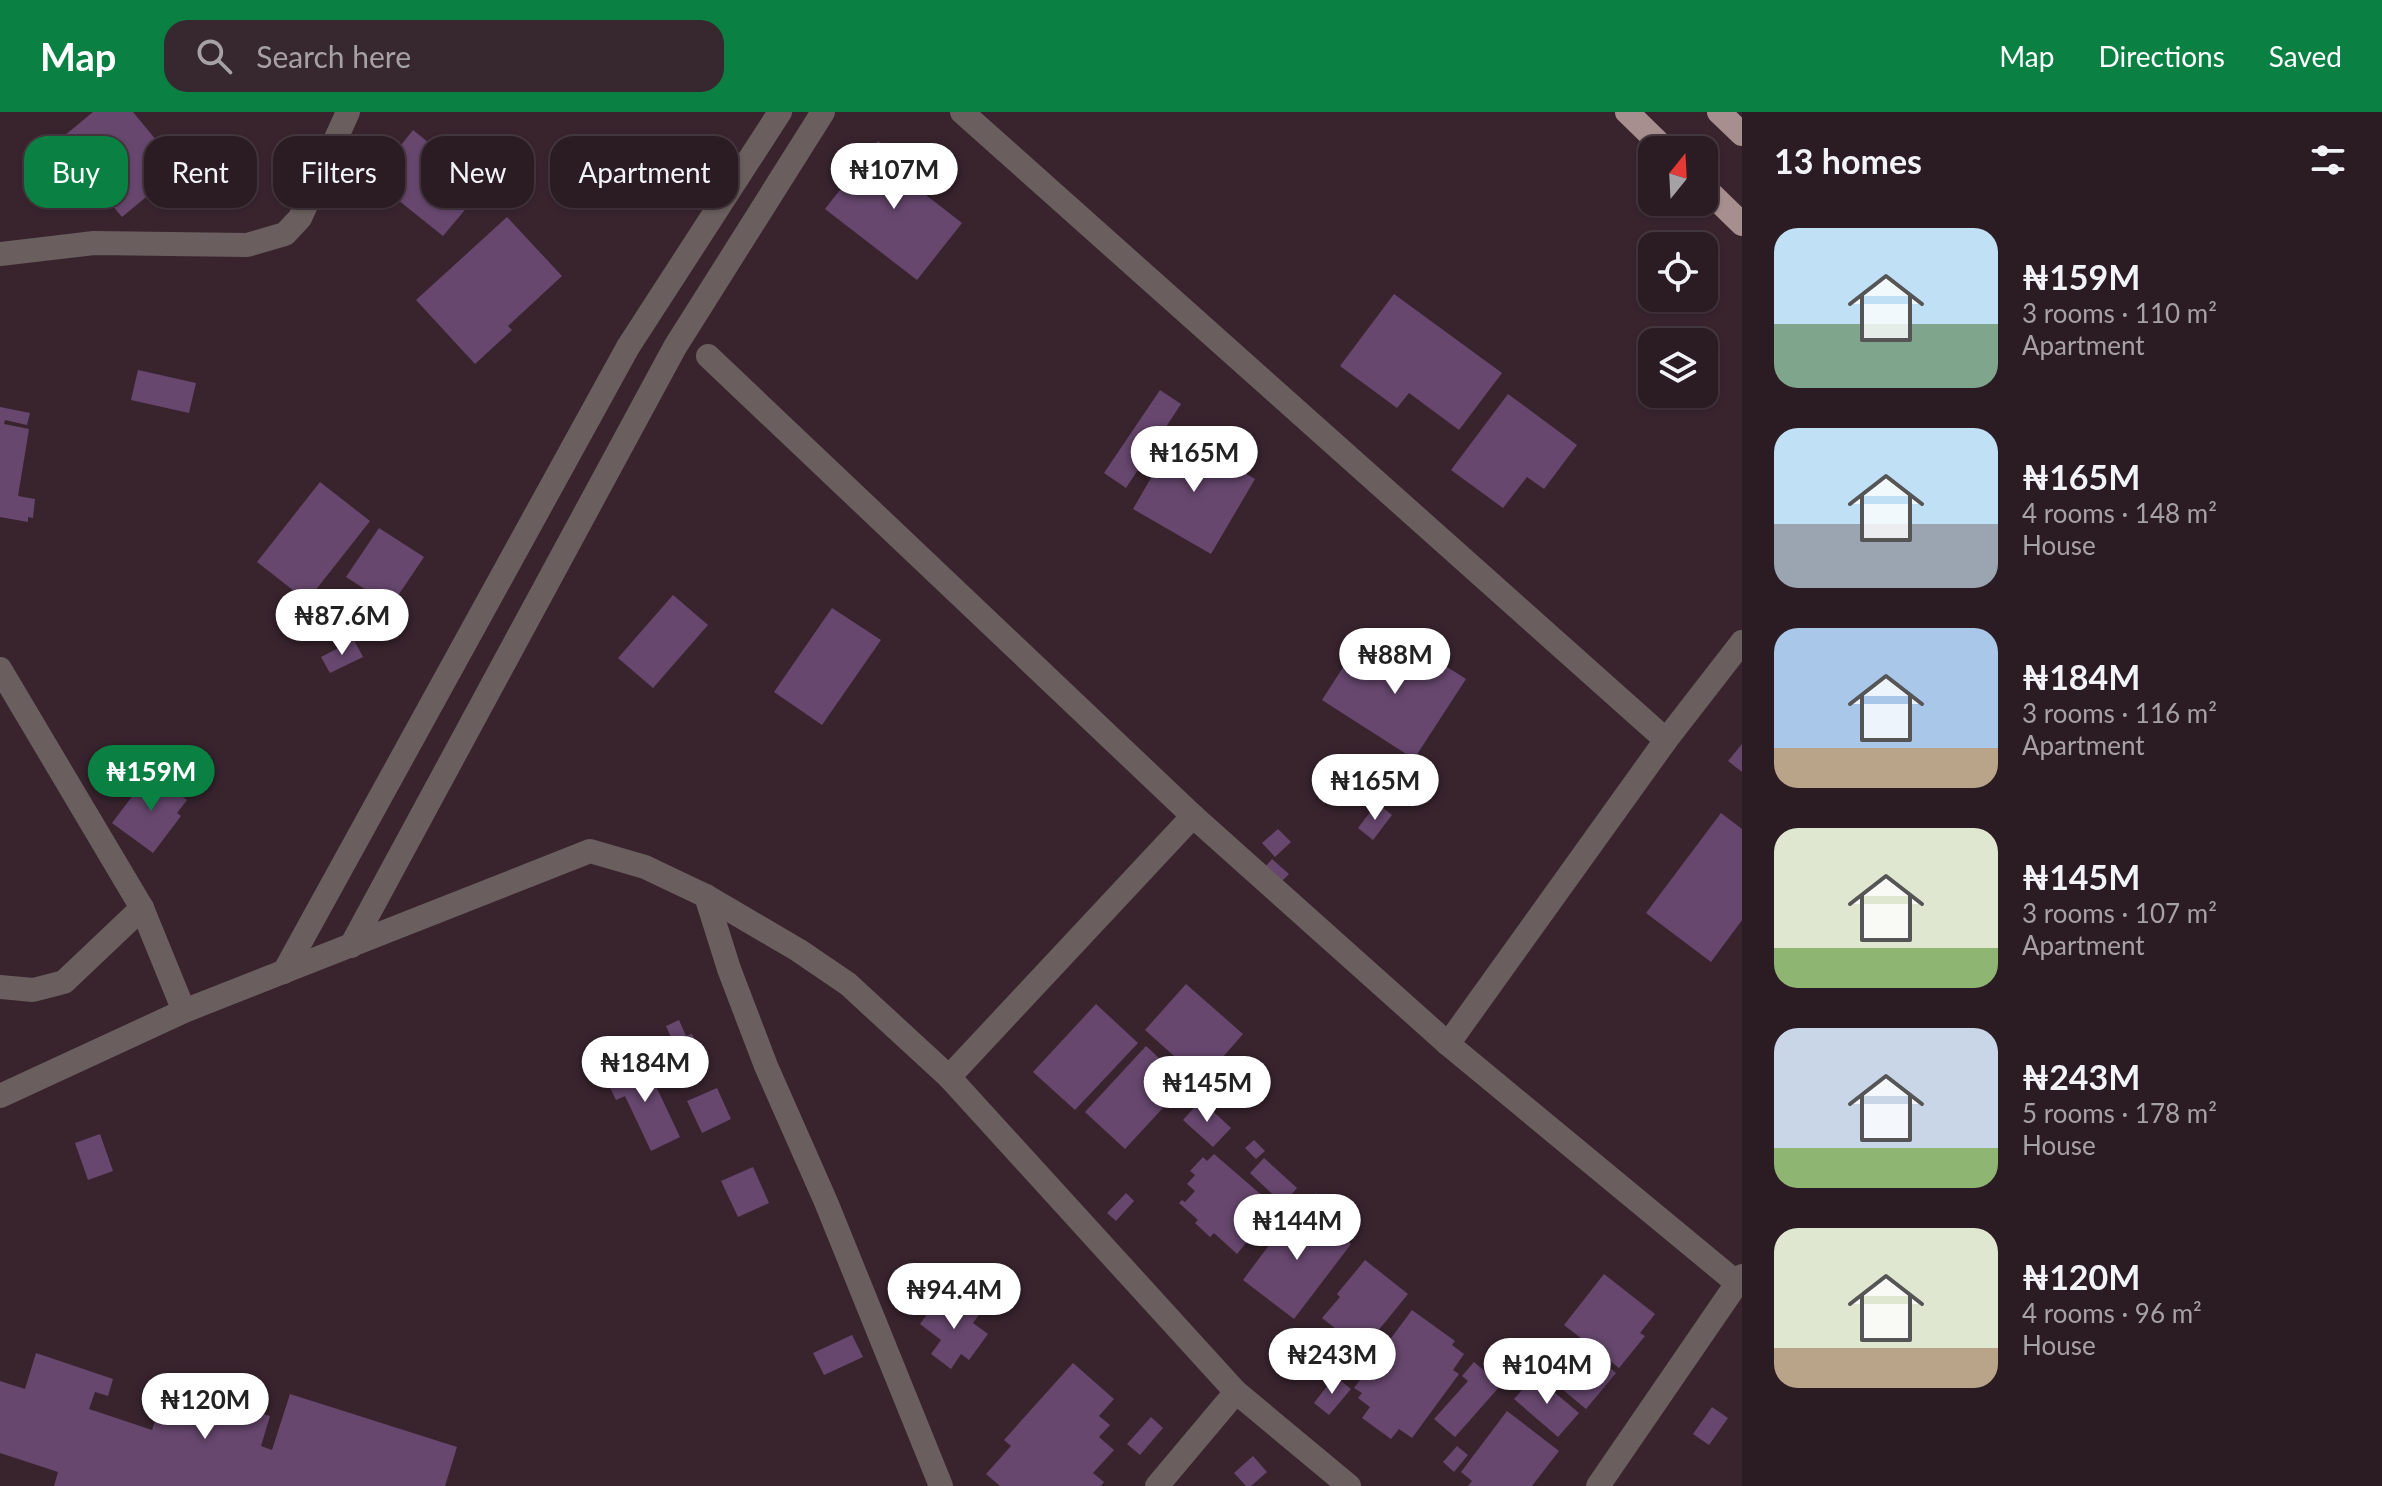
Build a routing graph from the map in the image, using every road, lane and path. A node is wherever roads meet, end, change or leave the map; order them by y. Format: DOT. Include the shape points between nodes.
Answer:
graph roads {
  1 [pos="348,112"];
  2 [pos="780,112"];
  3 [pos="823,112"];
  4 [pos="962,112"];
  5 [pos="1627,112"];
  6 [pos="1719,112"];
  7 [pos="1742,134"];
  8 [pos="1652,136"];
  9 [pos="1718,201"];
  10 [pos="1742,224"];
  11 [pos="0,254"];
  12 [pos="708,356"];
  13 [pos="1742,642"];
  14 [pos="0,669"];
  15 [pos="1666,740"];
  16 [pos="1193,816"];
  17 [pos="706,896"];
  18 [pos="142,908"];
  19 [pos="351,946"];
  20 [pos="284,972"];
  21 [pos="0,987"];
  22 [pos="184,1011"];
  23 [pos="1448,1044"];
  24 [pos="949,1077"];
  25 [pos="0,1096"];
  26 [pos="1739,1280"];
  27 [pos="1236,1392"];
  28 [pos="941,1486"];
  29 [pos="1157,1486"];
  30 [pos="1349,1486"];
  31 [pos="1598,1486"];
  1 -- 11 [label="street" via="300,218 285,234 247,245 94,243"];
  2 -- 20 [label="street" via="628,347"];
  3 -- 19 [label="street" via="675,347"];
  4 -- 15 [label="street"];
  5 -- 8 [label="main road"];
  6 -- 7 [label="main road"];
  9 -- 10 [label="main road"];
  12 -- 16 [label="street"];
  13 -- 15 [label="street"];
  14 -- 18 [label="street"];
  15 -- 23 [label="street"];
  16 -- 23 [label="street"];
  16 -- 24 [label="street"];
  17 -- 19 [label="street" via="645,867 590,851"];
  17 -- 24 [label="street" via="848,984"];
  17 -- 28 [label="street" via="766,1066"];
  18 -- 21 [label="street" via="64,982 33,990"];
  18 -- 22 [label="street"];
  19 -- 20 [label="street"];
  20 -- 22 [label="street"];
  22 -- 25 [label="street"];
  23 -- 26 [label="street"];
  24 -- 27 [label="street"];
  26 -- 31 [label="street"];
  27 -- 29 [label="street"];
  27 -- 30 [label="street"];
}
